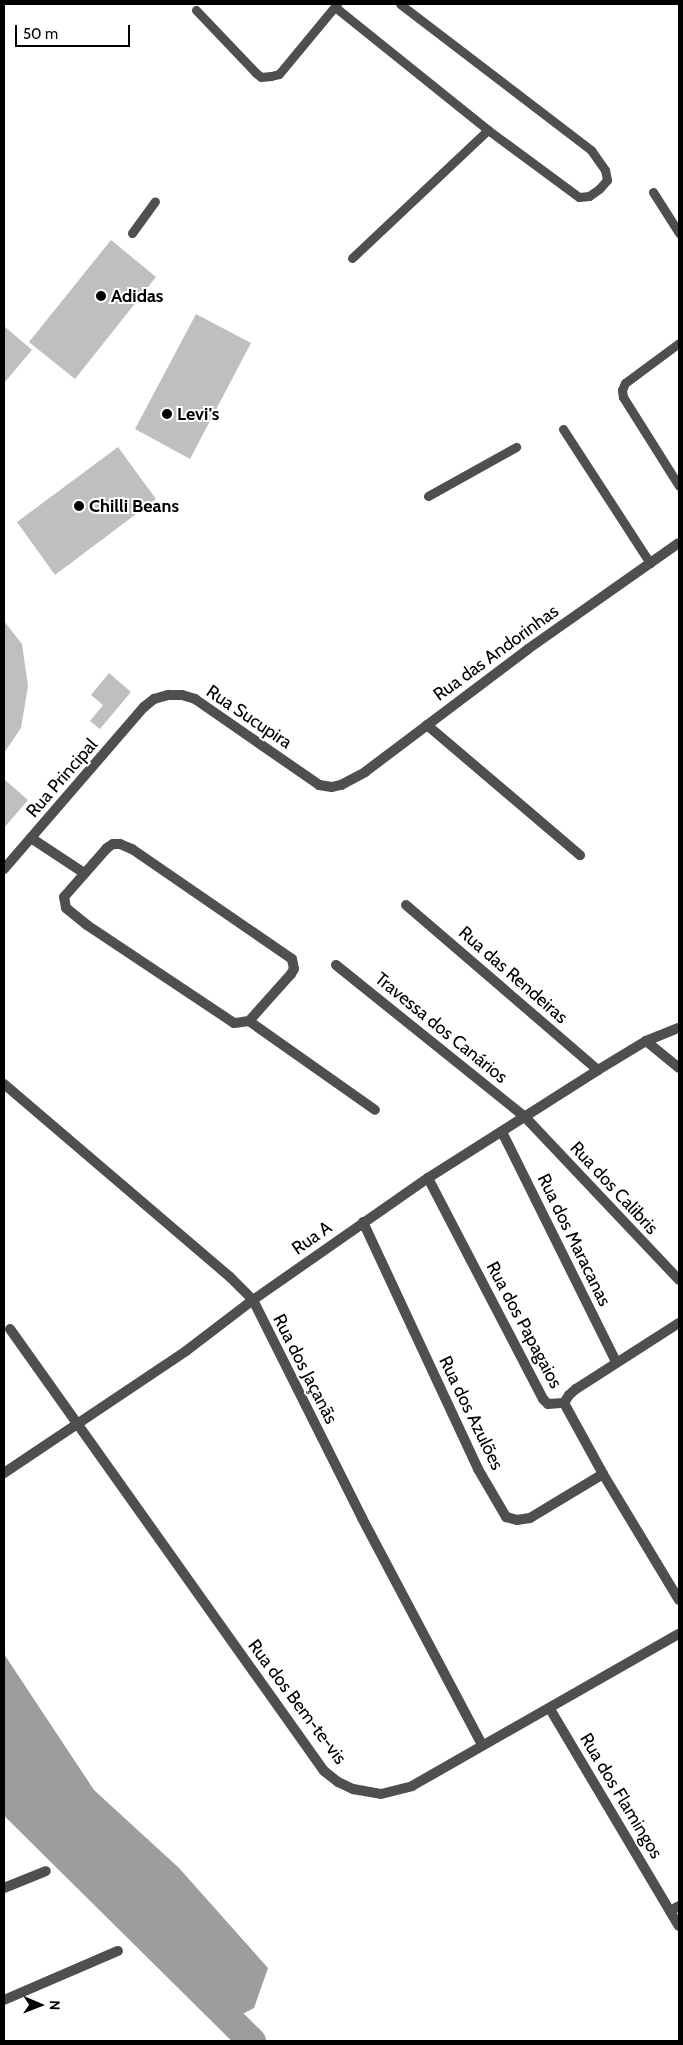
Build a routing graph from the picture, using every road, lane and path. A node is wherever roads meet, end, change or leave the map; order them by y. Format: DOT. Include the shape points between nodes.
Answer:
graph roads {
  1 [pos="400,4"];
  2 [pos="336,6"];
  3 [pos="196,10"];
  4 [pos="488,130"];
  5 [pos="653,192"];
  6 [pos="155,201"];
  7 [pos="132,233"];
  8 [pos="679,234"];
  9 [pos="352,258"];
  10 [pos="679,343"];
  11 [pos="563,429"];
  12 [pos="516,447"];
  13 [pos="679,486"];
  14 [pos="428,496"];
  15 [pos="679,543"];
  16 [pos="650,563"];
  17 [pos="144,707"];
  18 [pos="427,725"];
  19 [pos="332,787"];
  20 [pos="31,838"];
  21 [pos="580,855"];
  22 [pos="4,869"];
  23 [pos="84,873"];
  24 [pos="406,905"];
  25 [pos="336,965"];
  26 [pos="249,1021"];
  27 [pos="679,1028"];
  28 [pos="646,1041"];
  29 [pos="679,1068"];
  30 [pos="598,1070"];
  31 [pos="4,1084"];
  32 [pos="374,1110"];
  33 [pos="525,1117"];
  34 [pos="502,1132"];
  35 [pos="428,1178"];
  36 [pos="363,1222"];
  37 [pos="679,1280"];
  38 [pos="252,1300"];
  39 [pos="679,1323"];
  40 [pos="10,1329"];
  41 [pos="616,1362"];
  42 [pos="564,1403"];
  43 [pos="77,1426"];
  44 [pos="4,1473"];
  45 [pos="603,1474"];
  46 [pos="679,1600"];
  47 [pos="679,1634"];
  48 [pos="550,1708"];
  49 [pos="482,1746"];
  50 [pos="46,1871"];
  51 [pos="4,1888"];
  52 [pos="675,1908"];
  53 [pos="679,1926"];
  54 [pos="118,1951"];
  55 [pos="4,2000"];
  1 -- 4 [label="lane" via="591,150 606,170 607,180 589,196 580,196"];
  2 -- 3 [label="lane" via="279,74 271,76 256,74"];
  2 -- 4 [label="lane"];
  4 -- 9 [label="lane"];
  5 -- 8 [label="lane"];
  6 -- 7 [label="lane"];
  10 -- 13 [label="lane" via="624,382 622,390 623,397"];
  11 -- 16 [label="lane"];
  12 -- 14 [label="lane"];
  15 -- 16 [label="street, Rua das Andorinhas"];
  16 -- 18 [label="street, Rua das Andorinhas"];
  17 -- 19 [label="street, Rua Sucupira" via="154,699 168,695 194,698 319,785"];
  17 -- 20 [label="street, Rua Principal"];
  18 -- 19 [label="street, Rua das Andorinhas" via="354,780"];
  18 -- 21 [label="street"];
  20 -- 22 [label="street, Rua Principal"];
  20 -- 23 [label="street"];
  23 -- 26 [label="street" via="64,898 71,913 234,1023"];
  23 -- 26 [label="street" via="113,844 120,844 132,849 292,959 291,974"];
  24 -- 30 [label="street, Rua das Rendeiras"];
  25 -- 33 [label="street, Travessa dos Canários"];
  26 -- 32 [label="street"];
  27 -- 28 [label="street, Rua A"];
  28 -- 29 [label="street"];
  28 -- 30 [label="street, Rua A"];
  30 -- 33 [label="street, Rua A"];
  31 -- 38 [label="street, Rua dos Jaçanãs" via="230,1277"];
  33 -- 34 [label="street, Rua A"];
  33 -- 37 [label="street, Rua dos Calibris"];
  34 -- 35 [label="street, Rua A"];
  34 -- 41 [label="street, Rua dos Maracanas"];
  35 -- 36 [label="street, Rua A"];
  35 -- 42 [label="street, Rua dos Papagaios" via="543,1399 548,1404"];
  36 -- 38 [label="street, Rua A"];
  36 -- 45 [label="street, Rua dos Azulões" via="478,1469 506,1517 530,1518"];
  38 -- 43 [label="street, Rua A" via="186,1351"];
  38 -- 49 [label="street, Rua dos Jaçanãs"];
  39 -- 41 [label="street"];
  40 -- 43 [label="street, Rua dos Bem-te-vis"];
  41 -- 42 [label="street" via="576,1389"];
  42 -- 45 [label="street, Rua dos Papagaios"];
  43 -- 44 [label="street, Rua A"];
  43 -- 49 [label="street, Rua dos Bem-te-vis" via="324,1771 353,1789 381,1794 412,1786"];
  45 -- 46 [label="street, Rua dos Papagaios"];
  47 -- 48 [label="street, Rua dos Bem-te-vis"];
  48 -- 49 [label="street, Rua dos Bem-te-vis"];
  48 -- 52 [label="street, Rua dos Flamingos"];
  50 -- 51 [label="street"];
  52 -- 53 [label="street, Rua dos Flamingos"];
  54 -- 55 [label="street"];
}
